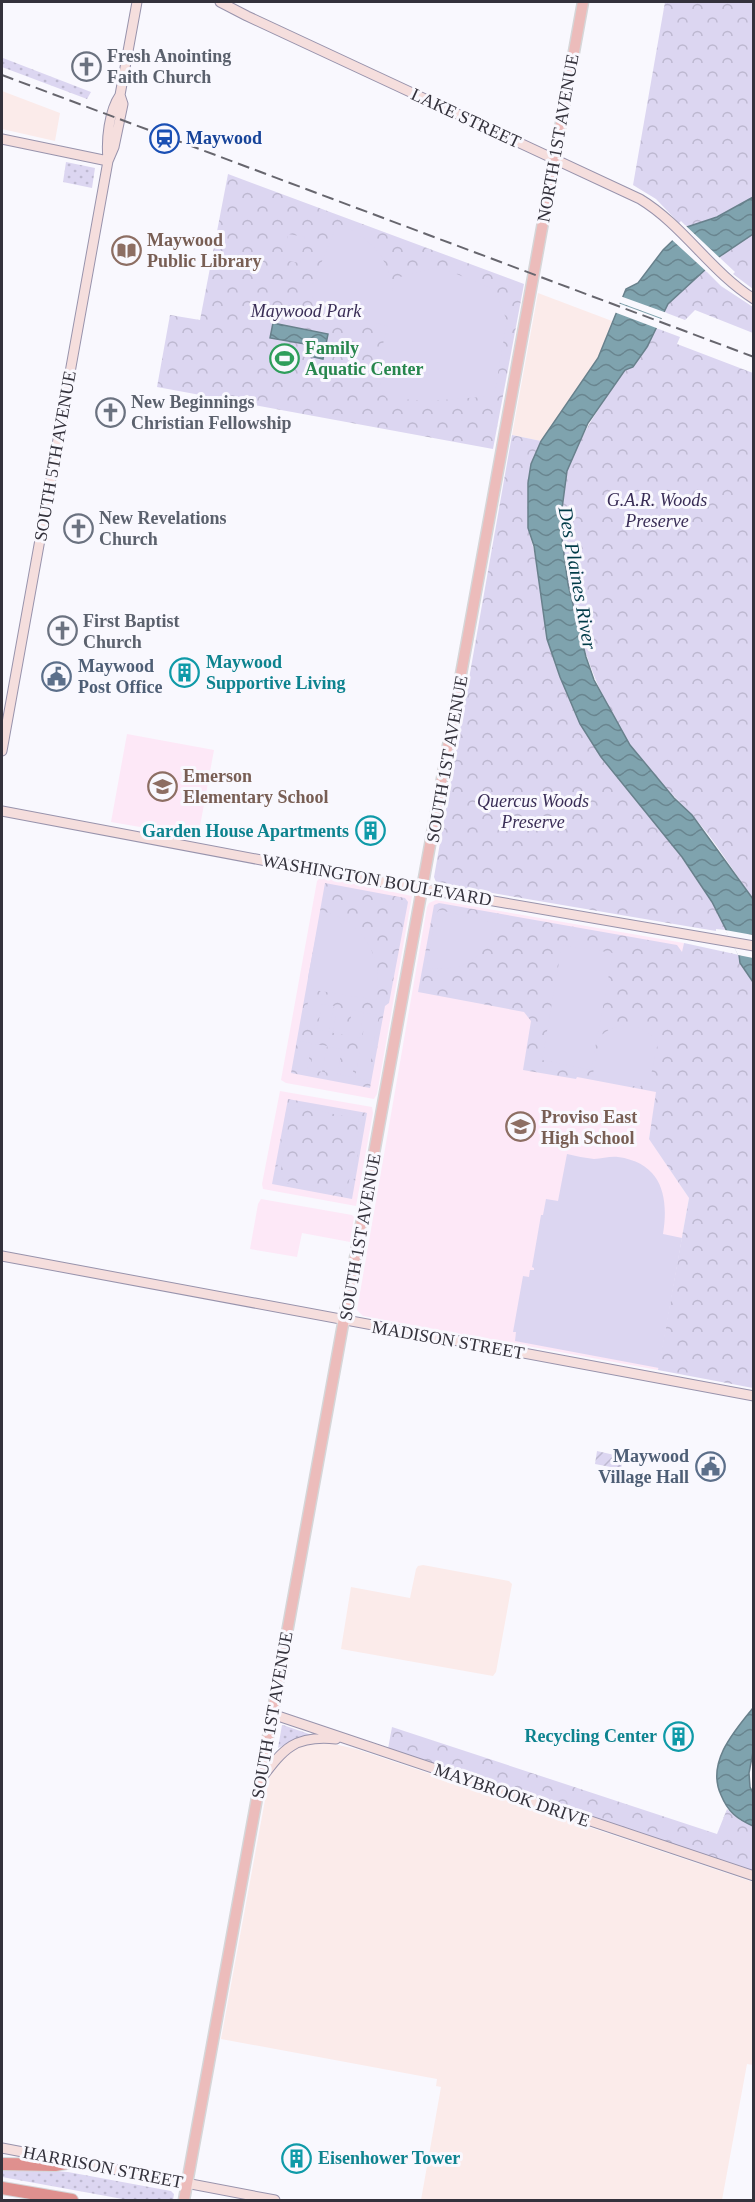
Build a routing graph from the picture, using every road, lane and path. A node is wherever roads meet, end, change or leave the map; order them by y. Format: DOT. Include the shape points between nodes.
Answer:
graph roads {
  1 [pos="137,2"];
  2 [pos="220,2"];
  3 [pos="583,2"];
  4 [pos="2,139"];
  5 [pos="555,158"];
  6 [pos="108,161"];
  7 [pos="534,274"];
  8 [pos="753,299"];
  9 [pos="2,751"];
  10 [pos="2,810"];
  11 [pos="423,889"];
  12 [pos="753,946"];
  13 [pos="2,1256"];
  14 [pos="345,1321"];
  15 [pos="753,1396"];
  16 [pos="272,1714"];
  17 [pos="353,1741"];
  18 [pos="260,1780"];
  19 [pos="753,1876"];
  20 [pos="2,2148"];
  21 [pos="72,2162"];
  22 [pos="2,2164"];
  23 [pos="187,2183"];
  24 [pos="2,2188"];
  25 [pos="185,2198"];
  26 [pos="72,2200"];
  27 [pos="275,2200"];
  1 -- 6 [label="street, SOUTH 5TH AVENUE" via="120,95 123,104 116,118 114,147"];
  2 -- 5 [label="street, LAKE STREET"];
  3 -- 5 [label="main road, NORTH 1ST AVENUE"];
  4 -- 6 [label="street"];
  5 -- 7 [label="main road, NORTH 1ST AVENUE"];
  5 -- 8 [label="street, LAKE STREET" via="650,205"];
  6 -- 9 [label="street, SOUTH 5TH AVENUE"];
  7 -- 11 [label="main road, SOUTH 1ST AVENUE"];
  10 -- 11 [label="street, WASHINGTON BOULEVARD"];
  11 -- 12 [label="street, WASHINGTON BOULEVARD"];
  11 -- 14 [label="main road, SOUTH 1ST AVENUE"];
  13 -- 14 [label="street, MADISON STREET"];
  14 -- 15 [label="street, MADISON STREET"];
  14 -- 16 [label="main road, SOUTH 1ST AVENUE"];
  16 -- 17 [label="street, MAYBROOK DRIVE"];
  16 -- 18 [label="main road, SOUTH 1ST AVENUE"];
  17 -- 18 [label="street" via="318,1738 291,1745 279,1754"];
  17 -- 19 [label="street, MAYBROOK DRIVE"];
  18 -- 23 [label="main road, SOUTH 1ST AVENUE"];
  20 -- 21 [label="street, HARRISON STREET"];
  21 -- 22 [label="highway"];
  21 -- 23 [label="street, HARRISON STREET"];
  23 -- 25 [label="main road, SOUTH 1ST AVENUE"];
  23 -- 27 [label="street, HARRISON STREET"];
  24 -- 26 [label="highway"];
}
